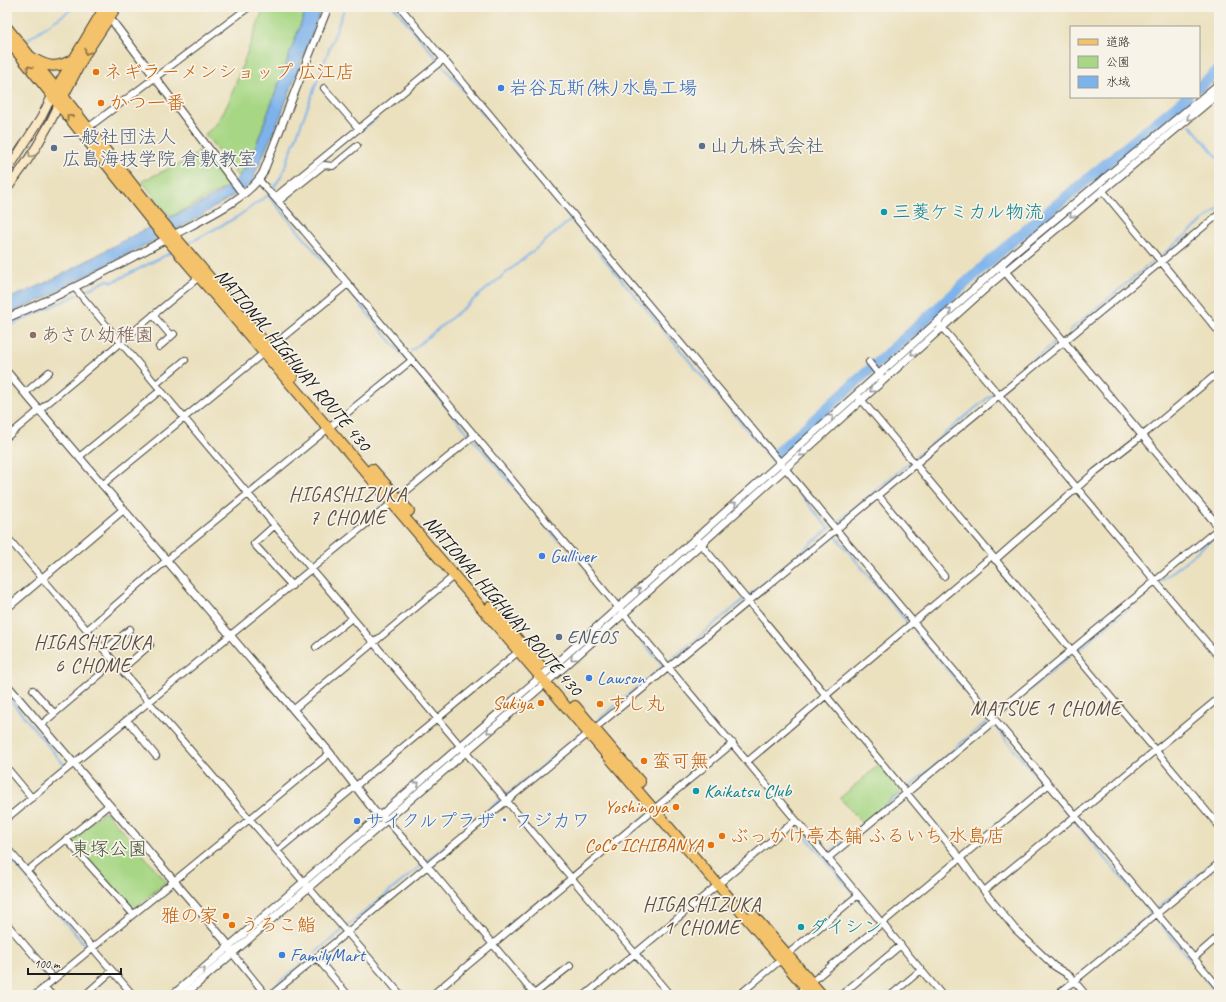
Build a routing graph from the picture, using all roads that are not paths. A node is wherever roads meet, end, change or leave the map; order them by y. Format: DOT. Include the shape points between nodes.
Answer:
graph roads {
  1 [pos="116,7"];
  2 [pos="249,7"];
  3 [pos="328,7"];
  4 [pos="400,7"];
  5 [pos="105,10"];
  6 [pos="7,27"];
  7 [pos="8,45"];
  8 [pos="31,57"];
  9 [pos="72,60"];
  10 [pos="441,61"];
  11 [pos="155,77"];
  12 [pos="1219,84"];
  13 [pos="324,88"];
  14 [pos="1219,93"];
  15 [pos="58,96"];
  16 [pos="89,127"];
  17 [pos="359,129"];
  18 [pos="357,146"];
  19 [pos="7,170"];
  20 [pos="259,180"];
  21 [pos="7,189"];
  22 [pos="1102,190"];
  23 [pos="242,192"];
  24 [pos="274,196"];
  25 [pos="1219,214"];
  26 [pos="158,222"];
  27 [pos="169,235"];
  28 [pos="180,248"];
  29 [pos="1160,262"];
  30 [pos="1003,268"];
  31 [pos="199,277"];
  32 [pos="346,286"];
  33 [pos="74,287"];
  34 [pos="154,315"];
  35 [pos="7,318"];
  36 [pos="939,324"];
  37 [pos="1219,332"];
  38 [pos="1064,342"];
  39 [pos="121,343"];
  40 [pos="159,347"];
  41 [pos="267,351"];
  42 [pos="185,360"];
  43 [pos="410,361"];
  44 [pos="869,362"];
  45 [pos="7,372"];
  46 [pos="49,372"];
  47 [pos="1219,372"];
  48 [pos="879,374"];
  49 [pos="156,384"];
  50 [pos="161,390"];
  51 [pos="25,393"];
  52 [pos="997,394"];
  53 [pos="858,397"];
  54 [pos="39,410"];
  55 [pos="185,419"];
  56 [pos="331,426"];
  57 [pos="1143,435"];
  58 [pos="7,437"];
  59 [pos="473,437"];
  60 [pos="79,457"];
  61 [pos="913,461"];
  62 [pos="782,465"];
  63 [pos="102,485"];
  64 [pos="1076,489"];
  65 [pos="248,494"];
  66 [pos="878,495"];
  67 [pos="396,501"];
  68 [pos="124,509"];
  69 [pos="274,526"];
  70 [pos="1219,527"];
  71 [pos="833,529"];
  72 [pos="7,537"];
  73 [pos="698,541"];
  74 [pos="994,558"];
  75 [pos="167,560"];
  76 [pos="311,570"];
  77 [pos="455,575"];
  78 [pos="944,576"];
  79 [pos="43,578"];
  80 [pos="1155,583"];
  81 [pos="292,586"];
  82 [pos="746,600"];
  83 [pos="7,608"];
  84 [pos="621,610"];
  85 [pos="352,618"];
  86 [pos="914,624"];
  87 [pos="130,629"];
  88 [pos="87,630"];
  89 [pos="231,636"];
  90 [pos="374,643"];
  91 [pos="150,645"];
  92 [pos="316,647"];
  93 [pos="105,650"];
  94 [pos="1071,651"];
  95 [pos="518,652"];
  96 [pos="1219,657"];
  97 [pos="666,667"];
  98 [pos="122,669"];
  99 [pos="102,673"];
  100 [pos="546,677"];
  101 [pos="7,685"];
  102 [pos="33,690"];
  103 [pos="827,697"];
  104 [pos="1219,698"];
  105 [pos="150,702"];
  106 [pos="294,710"];
  107 [pos="54,713"];
  108 [pos="993,718"];
  109 [pos="437,719"];
  110 [pos="127,720"];
  111 [pos="41,725"];
  112 [pos="592,731"];
  113 [pos="731,745"];
  114 [pos="462,749"];
  115 [pos="1155,751"];
  116 [pos="330,753"];
  117 [pos="156,756"];
  118 [pos="748,761"];
  119 [pos="74,764"];
  120 [pos="7,768"];
  121 [pos="1048,785"];
  122 [pos="356,786"];
  123 [pos="906,793"];
  124 [pos="32,798"];
  125 [pos="504,799"];
  126 [pos="109,805"];
  127 [pos="657,808"];
  128 [pos="1075,817"];
  129 [pos="7,818"];
  130 [pos="383,818"];
  131 [pos="249,819"];
  132 [pos="794,821"];
  133 [pos="1219,826"];
  134 [pos="66,839"];
  135 [pos="7,848"];
  136 [pos="277,851"];
  137 [pos="828,858"];
  138 [pos="961,859"];
  139 [pos="1219,863"];
  140 [pos="425,864"];
  141 [pos="27,872"];
  142 [pos="572,879"];
  143 [pos="174,881"];
  144 [pos="721,882"];
  145 [pos="306,885"];
  146 [pos="984,891"];
  147 [pos="856,896"];
  148 [pos="133,914"];
  149 [pos="1157,914"];
  150 [pos="882,923"];
  151 [pos="7,924"];
  152 [pos="346,930"];
  153 [pos="1219,936"];
  154 [pos="492,944"];
  155 [pos="899,947"];
  156 [pos="92,948"];
  157 [pos="230,950"];
  158 [pos="635,954"];
  159 [pos="316,957"];
  160 [pos="784,957"];
  161 [pos="1194,958"];
  162 [pos="570,966"];
  163 [pos="112,971"];
  164 [pos="920,971"];
  165 [pos="54,979"];
  166 [pos="1074,981"];
  167 [pos="44,987"];
  168 [pos="810,988"];
  169 [pos="1219,988"];
  170 [pos="265,994"];
  171 [pos="35,995"];
  172 [pos="52,995"];
  173 [pos="85,995"];
  174 [pos="133,995"];
  175 [pos="173,995"];
  176 [pos="184,995"];
  177 [pos="271,995"];
  178 [pos="348,995"];
  179 [pos="401,995"];
  180 [pos="432,995"];
  181 [pos="534,995"];
  182 [pos="585,995"];
  183 [pos="670,995"];
  184 [pos="739,995"];
  185 [pos="796,995"];
  186 [pos="822,995"];
  187 [pos="841,995"];
  188 [pos="891,995"];
  189 [pos="942,995"];
  190 [pos="1057,995"];
  191 [pos="1086,995"];
  1 -- 5 [label="highway"];
  2 -- 11 [label="street"];
  3 -- 20 [label="street"];
  4 -- 10 [label="street"];
  5 -- 9 [label="highway"];
  5 -- 11 [label="street"];
  5 -- 15 [label="highway, one-way" via="85,54"];
  6 -- 8 [label="main road"];
  15 -- 7 [label="main road, one-way"];
  8 -- 9 [label="highway" via="54,67"];
  8 -- 15 [label="main road"];
  9 -- 15 [label="highway"];
  10 -- 17 [label="street"];
  10 -- 62 [label="street"];
  11 -- 16 [label="street"];
  11 -- 23 [label="street"];
  12 -- 30 [label="street"];
  13 -- 17 [label="street"];
  14 -- 22 [label="street, one-way"];
  15 -- 16 [label="highway, NATIONAL HIGHWAY ROUTE 430"];
  15 -- 19 [label="main road"];
  15 -- 21 [label="main road, one-way" via="29,158"];
  26 -- 15 [label="highway, NATIONAL HIGHWAY ROUTE 430, one-way"];
  16 -- 26 [label="highway, NATIONAL HIGHWAY ROUTE 430"];
  17 -- 24 [label="street"];
  18 -- 24 [label="street" via="333,166 324,165"];
  20 -- 23 [label="street"];
  20 -- 24 [label="street"];
  22 -- 29 [label="street"];
  22 -- 30 [label="street, one-way"];
  23 -- 27 [label="street"];
  24 -- 32 [label="street"];
  25 -- 29 [label="street"];
  26 -- 27 [label="highway, NATIONAL HIGHWAY ROUTE 430"];
  27 -- 28 [label="highway, NATIONAL HIGHWAY ROUTE 430"];
  27 -- 33 [label="street"];
  28 -- 31 [label="highway, NATIONAL HIGHWAY ROUTE 430"];
  28 -- 41 [label="highway, NATIONAL HIGHWAY ROUTE 430"];
  29 -- 37 [label="street"];
  29 -- 38 [label="street"];
  30 -- 36 [label="street"];
  30 -- 38 [label="street"];
  31 -- 34 [label="street"];
  31 -- 41 [label="highway, NATIONAL HIGHWAY ROUTE 430"];
  32 -- 41 [label="street"];
  32 -- 43 [label="street"];
  33 -- 35 [label="street"];
  33 -- 39 [label="street"];
  34 -- 39 [label="street"];
  34 -- 40 [label="street" via="173,335"];
  36 -- 48 [label="street"];
  36 -- 52 [label="street"];
  38 -- 52 [label="street"];
  38 -- 57 [label="street"];
  39 -- 49 [label="street"];
  39 -- 54 [label="street"];
  41 -- 55 [label="street"];
  41 -- 56 [label="highway, NATIONAL HIGHWAY ROUTE 430"];
  42 -- 49 [label="street"];
  43 -- 56 [label="street"];
  43 -- 59 [label="street"];
  44 -- 48 [label="street"];
  45 -- 51 [label="street"];
  46 -- 51 [label="street"];
  47 -- 57 [label="street"];
  48 -- 53 [label="street"];
  49 -- 50 [label="street"];
  50 -- 55 [label="street"];
  50 -- 60 [label="street"];
  51 -- 54 [label="street"];
  52 -- 61 [label="street"];
  52 -- 64 [label="street"];
  53 -- 61 [label="street"];
  53 -- 62 [label="street"];
  54 -- 58 [label="street"];
  54 -- 60 [label="street"];
  55 -- 63 [label="street"];
  55 -- 65 [label="street"];
  56 -- 65 [label="street"];
  56 -- 67 [label="highway, NATIONAL HIGHWAY ROUTE 430"];
  57 -- 64 [label="street"];
  57 -- 70 [label="street"];
  59 -- 67 [label="street"];
  59 -- 84 [label="street"];
  60 -- 63 [label="street"];
  61 -- 66 [label="street"];
  61 -- 74 [label="street"];
  62 -- 71 [label="street"];
  62 -- 73 [label="street"];
  63 -- 68 [label="street"];
  64 -- 74 [label="street"];
  64 -- 80 [label="street"];
  65 -- 69 [label="street"];
  65 -- 75 [label="street"];
  66 -- 71 [label="street"];
  66 -- 78 [label="street"];
  67 -- 76 [label="street"];
  67 -- 77 [label="highway, NATIONAL HIGHWAY ROUTE 430"];
  67 -- 100 [label="highway, NATIONAL HIGHWAY ROUTE 430"];
  68 -- 75 [label="street"];
  68 -- 79 [label="street"];
  69 -- 76 [label="street"];
  69 -- 81 [label="street" via="254,544"];
  70 -- 80 [label="street"];
  71 -- 82 [label="street"];
  71 -- 86 [label="street"];
  72 -- 79 [label="street"];
  73 -- 82 [label="street"];
  73 -- 84 [label="street"];
  74 -- 86 [label="street"];
  74 -- 94 [label="street"];
  75 -- 88 [label="street"];
  75 -- 89 [label="street"];
  76 -- 81 [label="street"];
  76 -- 85 [label="street"];
  77 -- 90 [label="street"];
  77 -- 95 [label="highway, NATIONAL HIGHWAY ROUTE 430"];
  79 -- 83 [label="street"];
  79 -- 88 [label="street"];
  80 -- 94 [label="street"];
  80 -- 96 [label="street"];
  81 -- 89 [label="street"];
  82 -- 97 [label="street"];
  82 -- 103 [label="street"];
  84 -- 97 [label="street"];
  84 -- 100 [label="street"];
  85 -- 90 [label="street"];
  85 -- 92 [label="street"];
  86 -- 103 [label="street"];
  86 -- 108 [label="street"];
  87 -- 93 [label="street"];
  88 -- 93 [label="street"];
  89 -- 105 [label="street"];
  89 -- 106 [label="street"];
  90 -- 106 [label="street"];
  90 -- 109 [label="street"];
  91 -- 98 [label="street"];
  93 -- 98 [label="street"];
  94 -- 108 [label="street"];
  94 -- 115 [label="street"];
  95 -- 100 [label="highway, NATIONAL HIGHWAY ROUTE 430"];
  95 -- 109 [label="street"];
  97 -- 112 [label="street"];
  97 -- 113 [label="street"];
  98 -- 105 [label="street"];
  99 -- 107 [label="street"];
  100 -- 112 [label="highway, NATIONAL HIGHWAY ROUTE 430"];
  100 -- 114 [label="street"];
  101 -- 111 [label="street"];
  102 -- 107 [label="street"];
  103 -- 118 [label="street"];
  103 -- 123 [label="street"];
  104 -- 115 [label="street"];
  105 -- 110 [label="street"];
  105 -- 131 [label="street"];
  106 -- 116 [label="street"];
  107 -- 111 [label="street"];
  108 -- 121 [label="street"];
  108 -- 123 [label="street"];
  109 -- 114 [label="street"];
  109 -- 122 [label="street"];
  110 -- 117 [label="street"];
  110 -- 119 [label="street"];
  111 -- 119 [label="street"];
  112 -- 125 [label="street"];
  112 -- 127 [label="highway, NATIONAL HIGHWAY ROUTE 430"];
  113 -- 118 [label="street"];
  113 -- 127 [label="street"];
  114 -- 125 [label="street"];
  114 -- 130 [label="street"];
  115 -- 128 [label="street"];
  115 -- 133 [label="street"];
  116 -- 122 [label="street"];
  116 -- 131 [label="street"];
  118 -- 132 [label="street"];
  119 -- 124 [label="street"];
  119 -- 126 [label="street"];
  120 -- 124 [label="street"];
  121 -- 128 [label="street"];
  121 -- 138 [label="street"];
  122 -- 130 [label="street" via="375,812"];
  122 -- 136 [label="street"];
  123 -- 137 [label="street"];
  123 -- 138 [label="street"];
  124 -- 129 [label="street"];
  125 -- 140 [label="street"];
  125 -- 142 [label="street"];
  126 -- 134 [label="street"];
  126 -- 143 [label="street"];
  127 -- 142 [label="street"];
  127 -- 144 [label="highway, NATIONAL HIGHWAY ROUTE 430"];
  128 -- 146 [label="street"];
  128 -- 149 [label="street"];
  130 -- 140 [label="street"];
  130 -- 145 [label="street"];
  131 -- 136 [label="street"];
  131 -- 143 [label="street"];
  132 -- 137 [label="street"];
  132 -- 144 [label="street"];
  134 -- 141 [label="street"];
  134 -- 148 [label="street"];
  135 -- 141 [label="street"];
  136 -- 145 [label="street"];
  137 -- 147 [label="street"];
  138 -- 146 [label="street"];
  138 -- 150 [label="street"];
  139 -- 149 [label="street"];
  140 -- 152 [label="street"];
  140 -- 154 [label="street"];
  141 -- 156 [label="street"];
  142 -- 154 [label="street"];
  142 -- 158 [label="street"];
  143 -- 148 [label="street"];
  143 -- 157 [label="street"];
  144 -- 158 [label="street"];
  144 -- 160 [label="highway, NATIONAL HIGHWAY ROUTE 430"];
  145 -- 152 [label="street"];
  145 -- 157 [label="street"];
  146 -- 166 [label="street" via="1036,950"];
  147 -- 150 [label="street"];
  147 -- 160 [label="street"];
  148 -- 156 [label="street"];
  149 -- 161 [label="street"];
  149 -- 166 [label="street"];
  150 -- 155 [label="street"];
  150 -- 168 [label="street"];
  151 -- 165 [label="street"];
  152 -- 159 [label="street"];
  152 -- 179 [label="street"];
  153 -- 161 [label="street"];
  154 -- 180 [label="street"];
  154 -- 181 [label="street"];
  155 -- 164 [label="street"];
  155 -- 187 [label="street"];
  156 -- 163 [label="street"];
  156 -- 165 [label="street"];
  157 -- 170 [label="street"];
  175 -- 157 [label="street, one-way"];
  157 -- 176 [label="street"];
  158 -- 182 [label="street"];
  158 -- 183 [label="street"];
  159 -- 177 [label="street"];
  159 -- 178 [label="street"];
  160 -- 168 [label="highway, NATIONAL HIGHWAY ROUTE 430"];
  160 -- 184 [label="street"];
  161 -- 169 [label="street"];
  162 -- 181 [label="street"];
  163 -- 173 [label="street"];
  163 -- 174 [label="street"];
  164 -- 188 [label="street"];
  164 -- 189 [label="street"];
  165 -- 167 [label="street"];
  166 -- 190 [label="street"];
  166 -- 191 [label="street"];
  167 -- 171 [label="street"];
  167 -- 172 [label="street"];
  168 -- 185 [label="street"];
  168 -- 186 [label="highway, NATIONAL HIGHWAY ROUTE 430"];
}
